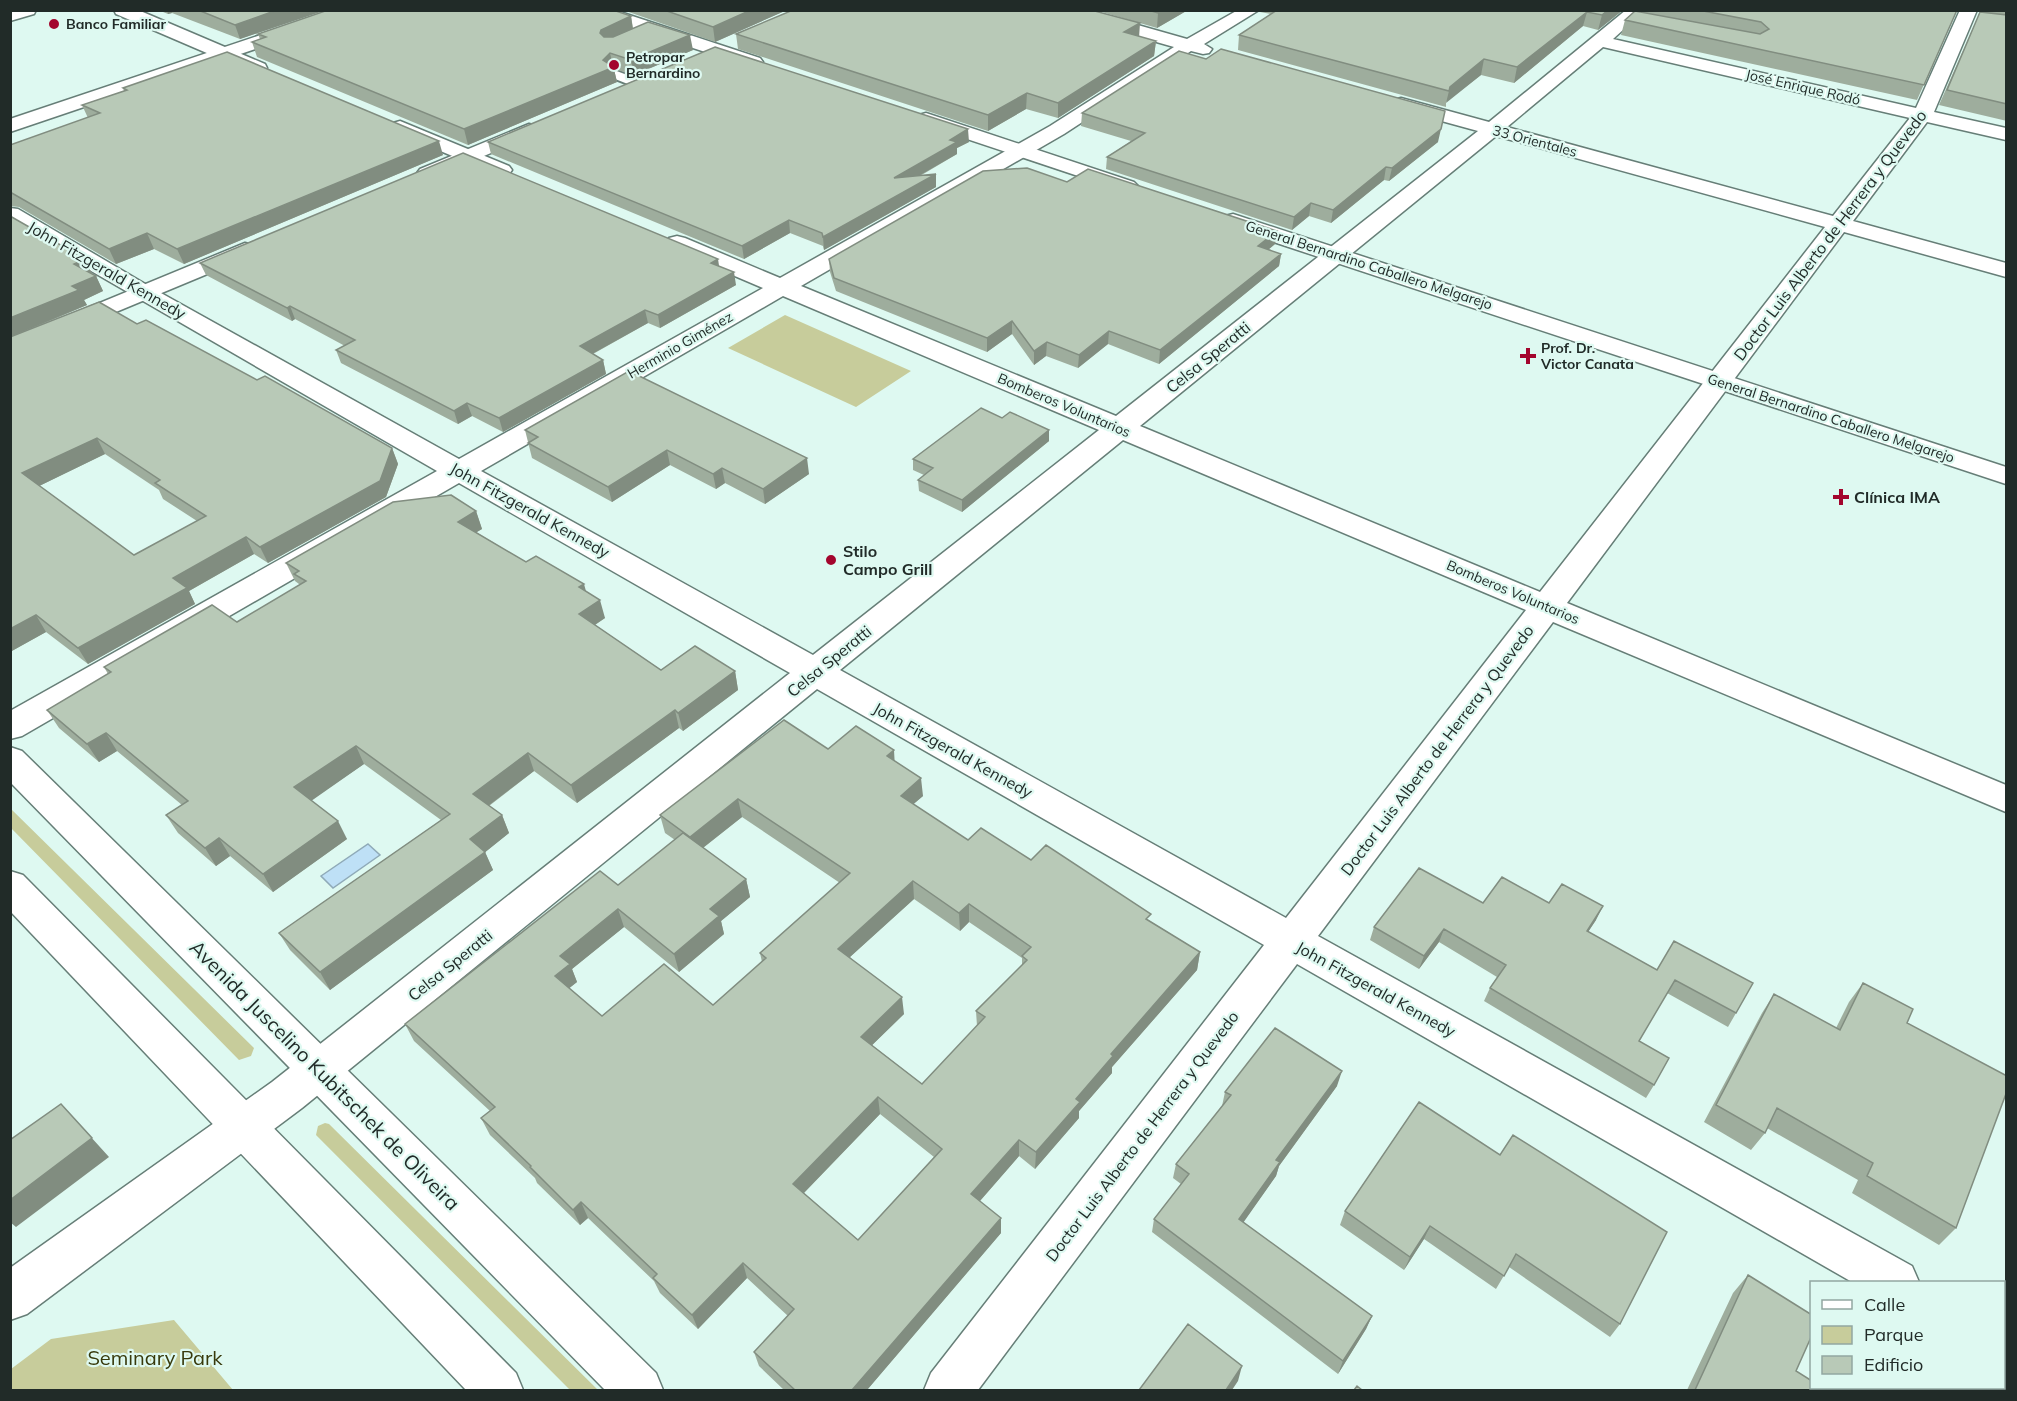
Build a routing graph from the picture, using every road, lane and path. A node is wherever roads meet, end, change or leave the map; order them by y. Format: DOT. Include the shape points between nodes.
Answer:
graph roads {
  1 [pos="28,10"];
  2 [pos="122,10"];
  3 [pos="353,10"];
  4 [pos="595,10"];
  5 [pos="1064,10"];
  6 [pos="1251,10"];
  7 [pos="10,16"];
  8 [pos="1969,16"];
  9 [pos="1635,18"];
  10 [pos="651,29"];
  11 [pos="631,38"];
  12 [pos="746,38"];
  13 [pos="1600,41"];
  14 [pos="1189,45"];
  15 [pos="717,50"];
  16 [pos="225,54"];
  17 [pos="1223,55"];
  18 [pos="687,63"];
  19 [pos="773,69"];
  20 [pos="614,74"];
  21 [pos="280,77"];
  22 [pos="648,80"];
  23 [pos="606,97"];
  24 [pos="1380,98"];
  25 [pos="908,113"];
  26 [pos="1923,114"];
  27 [pos="380,118"];
  28 [pos="553,120"];
  29 [pos="10,126"];
  30 [pos="1493,129"];
  31 [pos="2007,134"];
  32 [pos="1020,150"];
  33 [pos="468,155"];
  34 [pos="523,178"];
  35 [pos="403,183"];
  36 [pos="1147,192"];
  37 [pos="10,214"];
  38 [pos="1214,214"];
  39 [pos="1838,224"];
  40 [pos="655,233"];
  41 [pos="263,242"];
  42 [pos="1336,255"];
  43 [pos="2007,270"];
  44 [pos="782,286"];
  45 [pos="144,292"];
  46 [pos="10,349"];
  47 [pos="1719,381"];
  48 [pos="1120,428"];
  49 [pos="459,471"];
  50 [pos="2007,476"];
  51 [pos="1546,606"];
  52 [pos="815,672"];
  53 [pos="10,727"];
  54 [pos="10,760"];
  55 [pos="2007,799"];
  56 [pos="10,886"];
  57 [pos="1291,941"];
  58 [pos="319,1070"];
  59 [pos="244,1127"];
  60 [pos="1894,1281"];
  61 [pos="10,1297"];
  62 [pos="499,1390"];
  63 [pos="639,1390"];
  64 [pos="948,1390"];
  1 -- 7 [label="main road"];
  2 -- 16 [label="main road"];
  3 -- 16 [label="main road"];
  4 -- 10 [label="main road"];
  5 -- 14 [label="main road"];
  6 -- 14 [label="main road, Herminio Giménez"];
  8 -- 26 [label="main road, Doctor Luis Alberto de Herrera y Quevedo"];
  9 -- 13 [label="main road, Celsa Speratti"];
  10 -- 11 [label="lane"];
  10 -- 15 [label="main road"];
  12 -- 15 [label="main road"];
  13 -- 26 [label="main road, José Enrique Rodó"];
  13 -- 30 [label="main road, Celsa Speratti"];
  14 -- 17 [label="main road"];
  14 -- 32 [label="main road, Herminio Giménez"];
  15 -- 18 [label="main road"];
  15 -- 19 [label="main road"];
  16 -- 21 [label="main road"];
  16 -- 29 [label="main road"];
  20 -- 22 [label="lane"];
  22 -- 23 [label="main road"];
  24 -- 30 [label="main road, 33 Orientales"];
  25 -- 32 [label="main road"];
  26 -- 31 [label="main road, José Enrique Rodó"];
  26 -- 39 [label="main road, Doctor Luis Alberto de Herrera y Quevedo"];
  27 -- 33 [label="main road"];
  28 -- 33 [label="main road"];
  30 -- 39 [label="main road, 33 Orientales"];
  30 -- 42 [label="main road, Celsa Speratti"];
  32 -- 36 [label="main road"];
  32 -- 44 [label="main road, Herminio Giménez"];
  33 -- 34 [label="main road"];
  33 -- 35 [label="main road"];
  37 -- 45 [label="main road, John Fitzgerald Kennedy"];
  38 -- 42 [label="main road, General Bernardino Caballero Melgarejo"];
  39 -- 43 [label="main road, 33 Orientales"];
  39 -- 47 [label="main road, Doctor Luis Alberto de Herrera y Quevedo"];
  40 -- 44 [label="main road, Bomberos Voluntarios"];
  41 -- 45 [label="main road"];
  42 -- 47 [label="main road, General Bernardino Caballero Melgarejo"];
  42 -- 48 [label="main road, Celsa Speratti"];
  44 -- 48 [label="main road, Bomberos Voluntarios"];
  44 -- 49 [label="main road, Herminio Giménez"];
  45 -- 46 [label="main road"];
  45 -- 49 [label="main road, John Fitzgerald Kennedy"];
  47 -- 50 [label="main road, General Bernardino Caballero Melgarejo"];
  47 -- 51 [label="main road, Doctor Luis Alberto de Herrera y Quevedo"];
  48 -- 51 [label="main road, Bomberos Voluntarios"];
  48 -- 52 [label="main road, Celsa Speratti"];
  49 -- 52 [label="main road, John Fitzgerald Kennedy"];
  49 -- 53 [label="main road, Herminio Giménez"];
  51 -- 55 [label="main road, Bomberos Voluntarios"];
  51 -- 57 [label="main road, Doctor Luis Alberto de Herrera y Quevedo"];
  52 -- 57 [label="main road, John Fitzgerald Kennedy"];
  52 -- 58 [label="main road, Celsa Speratti"];
  54 -- 58 [label="main road, Avenida Juscelino Kubitschek de Oliveira"];
  56 -- 59 [label="main road"];
  57 -- 60 [label="main road, John Fitzgerald Kennedy"];
  57 -- 64 [label="main road, Doctor Luis Alberto de Herrera y Quevedo"];
  58 -- 59 [label="main road, Celsa Speratti"];
  58 -- 63 [label="main road, Avenida Juscelino Kubitschek de Oliveira"];
  59 -- 61 [label="main road, Celsa Speratti"];
  59 -- 62 [label="main road"];
}
